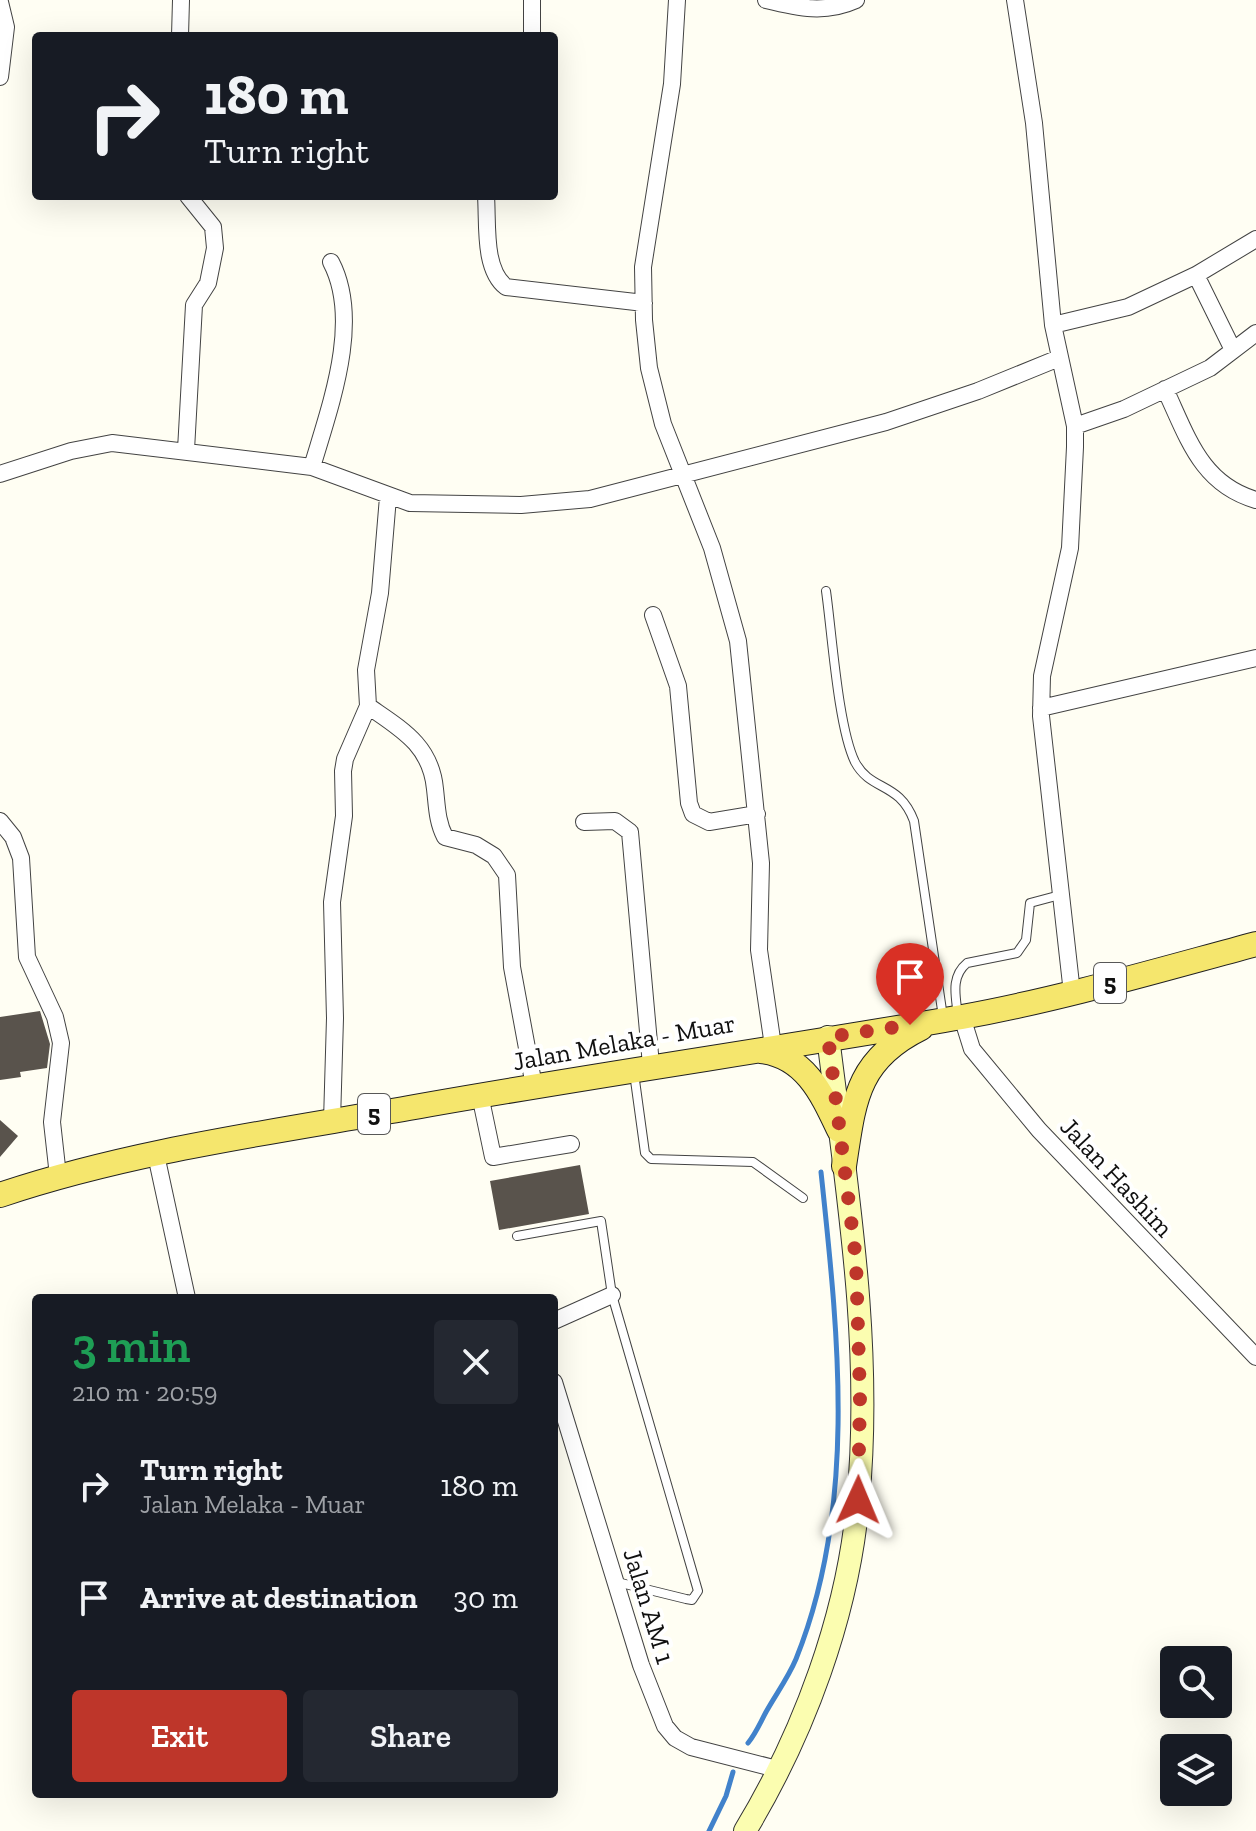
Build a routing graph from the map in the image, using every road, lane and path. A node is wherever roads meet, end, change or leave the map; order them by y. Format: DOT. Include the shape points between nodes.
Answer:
graph roads {
  1 [pos="181,0"];
  2 [pos="532,0"];
  3 [pos="677,0"];
  4 [pos="766,0"];
  5 [pos="856,0"];
  6 [pos="1015,0"];
  7 [pos="0,2"];
  8 [pos="180,32"];
  9 [pos="532,32"];
  10 [pos="0,77"];
  11 [pos="192,200"];
  12 [pos="486,200"];
  13 [pos="1256,239"];
  14 [pos="331,262"];
  15 [pos="1196,275"];
  16 [pos="644,303"];
  17 [pos="1053,325"];
  18 [pos="1256,333"];
  19 [pos="1233,350"];
  20 [pos="1059,358"];
  21 [pos="1165,389"];
  22 [pos="1075,426"];
  23 [pos="186,450"];
  24 [pos="312,467"];
  25 [pos="0,474"];
  26 [pos="681,474"];
  27 [pos="388,497"];
  28 [pos="1256,500"];
  29 [pos="826,591"];
  30 [pos="653,615"];
  31 [pos="1256,658"];
  32 [pos="368,706"];
  33 [pos="1041,708"];
  34 [pos="757,814"];
  35 [pos="0,821"];
  36 [pos="584,822"];
  37 [pos="1064,895"];
  38 [pos="1256,944"];
  39 [pos="955,990"];
  40 [pos="940,991"];
  41 [pos="1072,993"];
  42 [pos="950,1018"];
  43 [pos="828,1037"];
  44 [pos="762,1048"];
  45 [pos="642,1067"];
  46 [pos="534,1086"];
  47 [pos="480,1095"];
  48 [pos="332,1121"];
  49 [pos="839,1130"];
  50 [pos="571,1144"];
  51 [pos="156,1155"];
  52 [pos="844,1166"];
  53 [pos="58,1176"];
  54 [pos="0,1195"];
  55 [pos="803,1198"];
  56 [pos="517,1236"];
  57 [pos="186,1294"];
  58 [pos="612,1295"];
  59 [pos="558,1319"];
  60 [pos="1256,1357"];
  61 [pos="558,1395"];
  62 [pos="616,1582"];
  63 [pos="777,1769"];
  64 [pos="745,1831"];
  1 -- 8 [label="street"];
  2 -- 9 [label="street"];
  3 -- 16 [label="street" via="672,84 643,267"];
  4 -- 5 [label="street" via="815,11"];
  6 -- 17 [label="street" via="1034,123"];
  7 -- 10 [label="street" via="6,27"];
  11 -- 23 [label="street" via="213,227 215,248 208,283 194,305"];
  12 -- 16 [label="street" via="492,267 506,287"];
  13 -- 15 [label="street"];
  14 -- 24 [label="street" via="345,299 335,377"];
  15 -- 17 [label="street" via="1128,307"];
  15 -- 19 [label="street"];
  16 -- 26 [label="street" via="649,368"];
  17 -- 20 [label="street"];
  18 -- 19 [label="street"];
  19 -- 21 [label="street" via="1210,368"];
  20 -- 22 [label="street"];
  20 -- 26 [label="street" via="886,422"];
  21 -- 22 [label="street"];
  21 -- 28 [label="street" via="1190,443 1219,484"];
  22 -- 33 [label="street" via="1070,548 1042,676"];
  23 -- 24 [label="street"];
  23 -- 25 [label="street" via="93,445"];
  24 -- 27 [label="street"];
  26 -- 27 [label="street" via="590,499 521,505 410,503"];
  26 -- 34 [label="street" via="712,548 738,641"];
  27 -- 32 [label="street" via="380,593 366,670"];
  29 -- 40 [label="lane" via="848,743 866,776 896,791 914,821"];
  30 -- 34 [label="street" via="678,686 693,814 709,822"];
  31 -- 33 [label="street"];
  32 -- 46 [label="street" via="407,732 433,767 439,826 445,837 485,850 507,875 512,967"];
  32 -- 48 [label="street" via="343,771 344,816 332,902"];
  33 -- 37 [label="street"];
  34 -- 44 [label="street"];
  35 -- 53 [label="street" via="21,858 27,957 61,1043 52,1122"];
  36 -- 45 [label="street" via="615,821 630,832"];
  37 -- 39 [label="lane" via="1030,903 1022,948 967,963"];
  37 -- 41 [label="street"];
  38 -- 41 [label="main road, Jalan Melaka - Muar / 5"];
  39 -- 40 [label="lane"];
  39 -- 42 [label="lane"];
  40 -- 42 [label="lane"];
  41 -- 42 [label="main road, Jalan Melaka - Muar / 5"];
  42 -- 43 [label="main road, Jalan Melaka - Muar / 5"];
  42 -- 52 [label="main road" via="899,1039 864,1076 854,1102"];
  42 -- 60 [label="street, Jalan Hashim" via="1039,1130"];
  43 -- 44 [label="main road, Jalan Melaka - Muar / 5"];
  43 -- 49 [label="main road"];
  44 -- 45 [label="main road, Jalan Melaka - Muar / 5"];
  44 -- 49 [label="main road" via="789,1059 808,1075"];
  45 -- 46 [label="main road, Jalan Melaka - Muar / 5"];
  45 -- 55 [label="lane" via="645,1153 651,1159 753,1162"];
  46 -- 47 [label="main road, Jalan Melaka - Muar / 5"];
  47 -- 48 [label="main road, Jalan Melaka - Muar / 5"];
  47 -- 50 [label="street" via="493,1157"];
  48 -- 51 [label="main road, Jalan Melaka - Muar / 5"];
  49 -- 52 [label="main road"];
  51 -- 53 [label="main road, Jalan Melaka - Muar / 5"];
  51 -- 57 [label="street"];
  52 -- 63 [label="main road" via="856,1260 858,1500 832,1635"];
  53 -- 54 [label="main road, Jalan Melaka - Muar / 5"];
  56 -- 58 [label="lane" via="601,1221"];
  58 -- 59 [label="street"];
  58 -- 62 [label="lane" via="698,1591 692,1600"];
  61 -- 62 [label="street, Jalan AM 1"];
  62 -- 63 [label="street, Jalan AM 1" via="659,1715 675,1738"];
  63 -- 64 [label="main road"];
}
